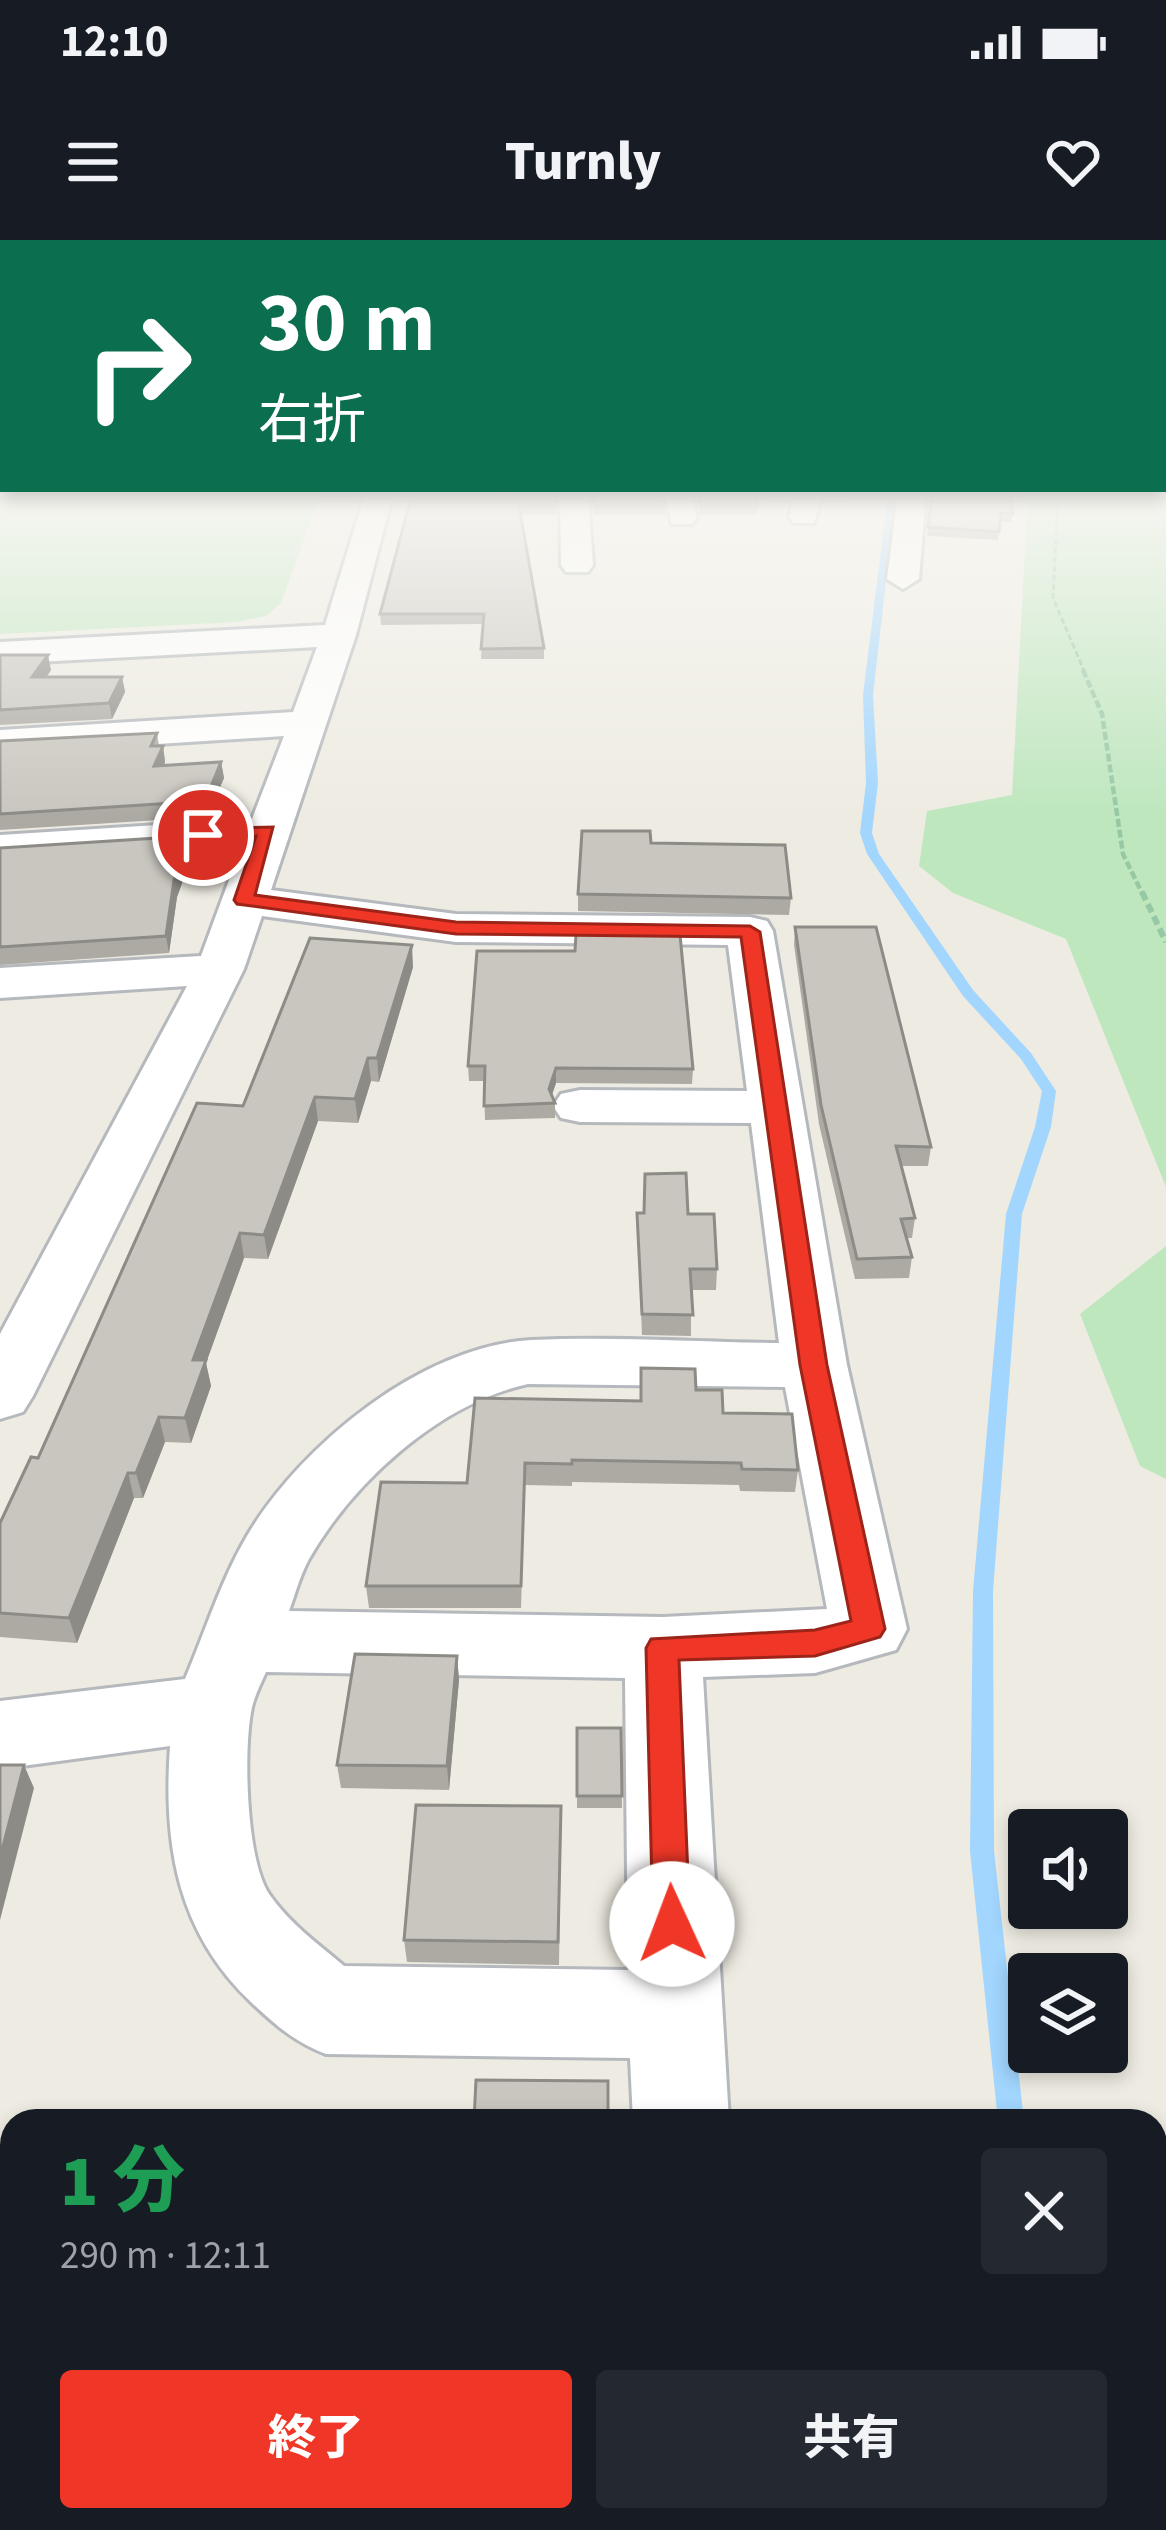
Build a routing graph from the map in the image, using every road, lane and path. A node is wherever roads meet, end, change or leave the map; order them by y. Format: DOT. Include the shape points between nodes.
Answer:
graph roads {
  1 [pos="349,601"];
  2 [pos="1053,601"];
  3 [pos="339,635"];
  4 [pos="0,652"];
  5 [pos="305,723"];
  6 [pos="0,742"];
  7 [pos="267,830"];
  8 [pos="0,848"];
  9 [pos="244,900"];
  10 [pos="1166,943"];
  11 [pos="220,969"];
  12 [pos="0,982"];
  13 [pos="580,1106"];
  14 [pos="772,1107"];
  15 [pos="814,1365"];
  16 [pos="0,1396"];
  17 [pos="662,1648"];
  18 [pos="226,1674"];
  19 [pos="0,1735"];
  20 [pos="675,2015"];
  21 [pos="679,2109"];
  1 -- 3 [label="street"];
  2 -- 10 [label="path" via="1102,714 1123,854"];
  3 -- 4 [label="street"];
  3 -- 5 [label="street"];
  5 -- 6 [label="street"];
  5 -- 7 [label="street"];
  7 -- 8 [label="street"];
  7 -- 9 [label="street"];
  9 -- 11 [label="street"];
  9 -- 14 [label="street" via="456,928 750,932"];
  11 -- 12 [label="street"];
  11 -- 16 [label="street"];
  13 -- 14 [label="street"];
  14 -- 15 [label="street"];
  15 -- 17 [label="street" via="869,1629 815,1643"];
  15 -- 18 [label="street" via="528,1362 475,1373 336,1470 274,1551"];
  17 -- 18 [label="street"];
  17 -- 20 [label="street"];
  18 -- 19 [label="street"];
  18 -- 20 [label="street" via="207,1840 234,1917 326,2010"];
  20 -- 21 [label="street"];
}
